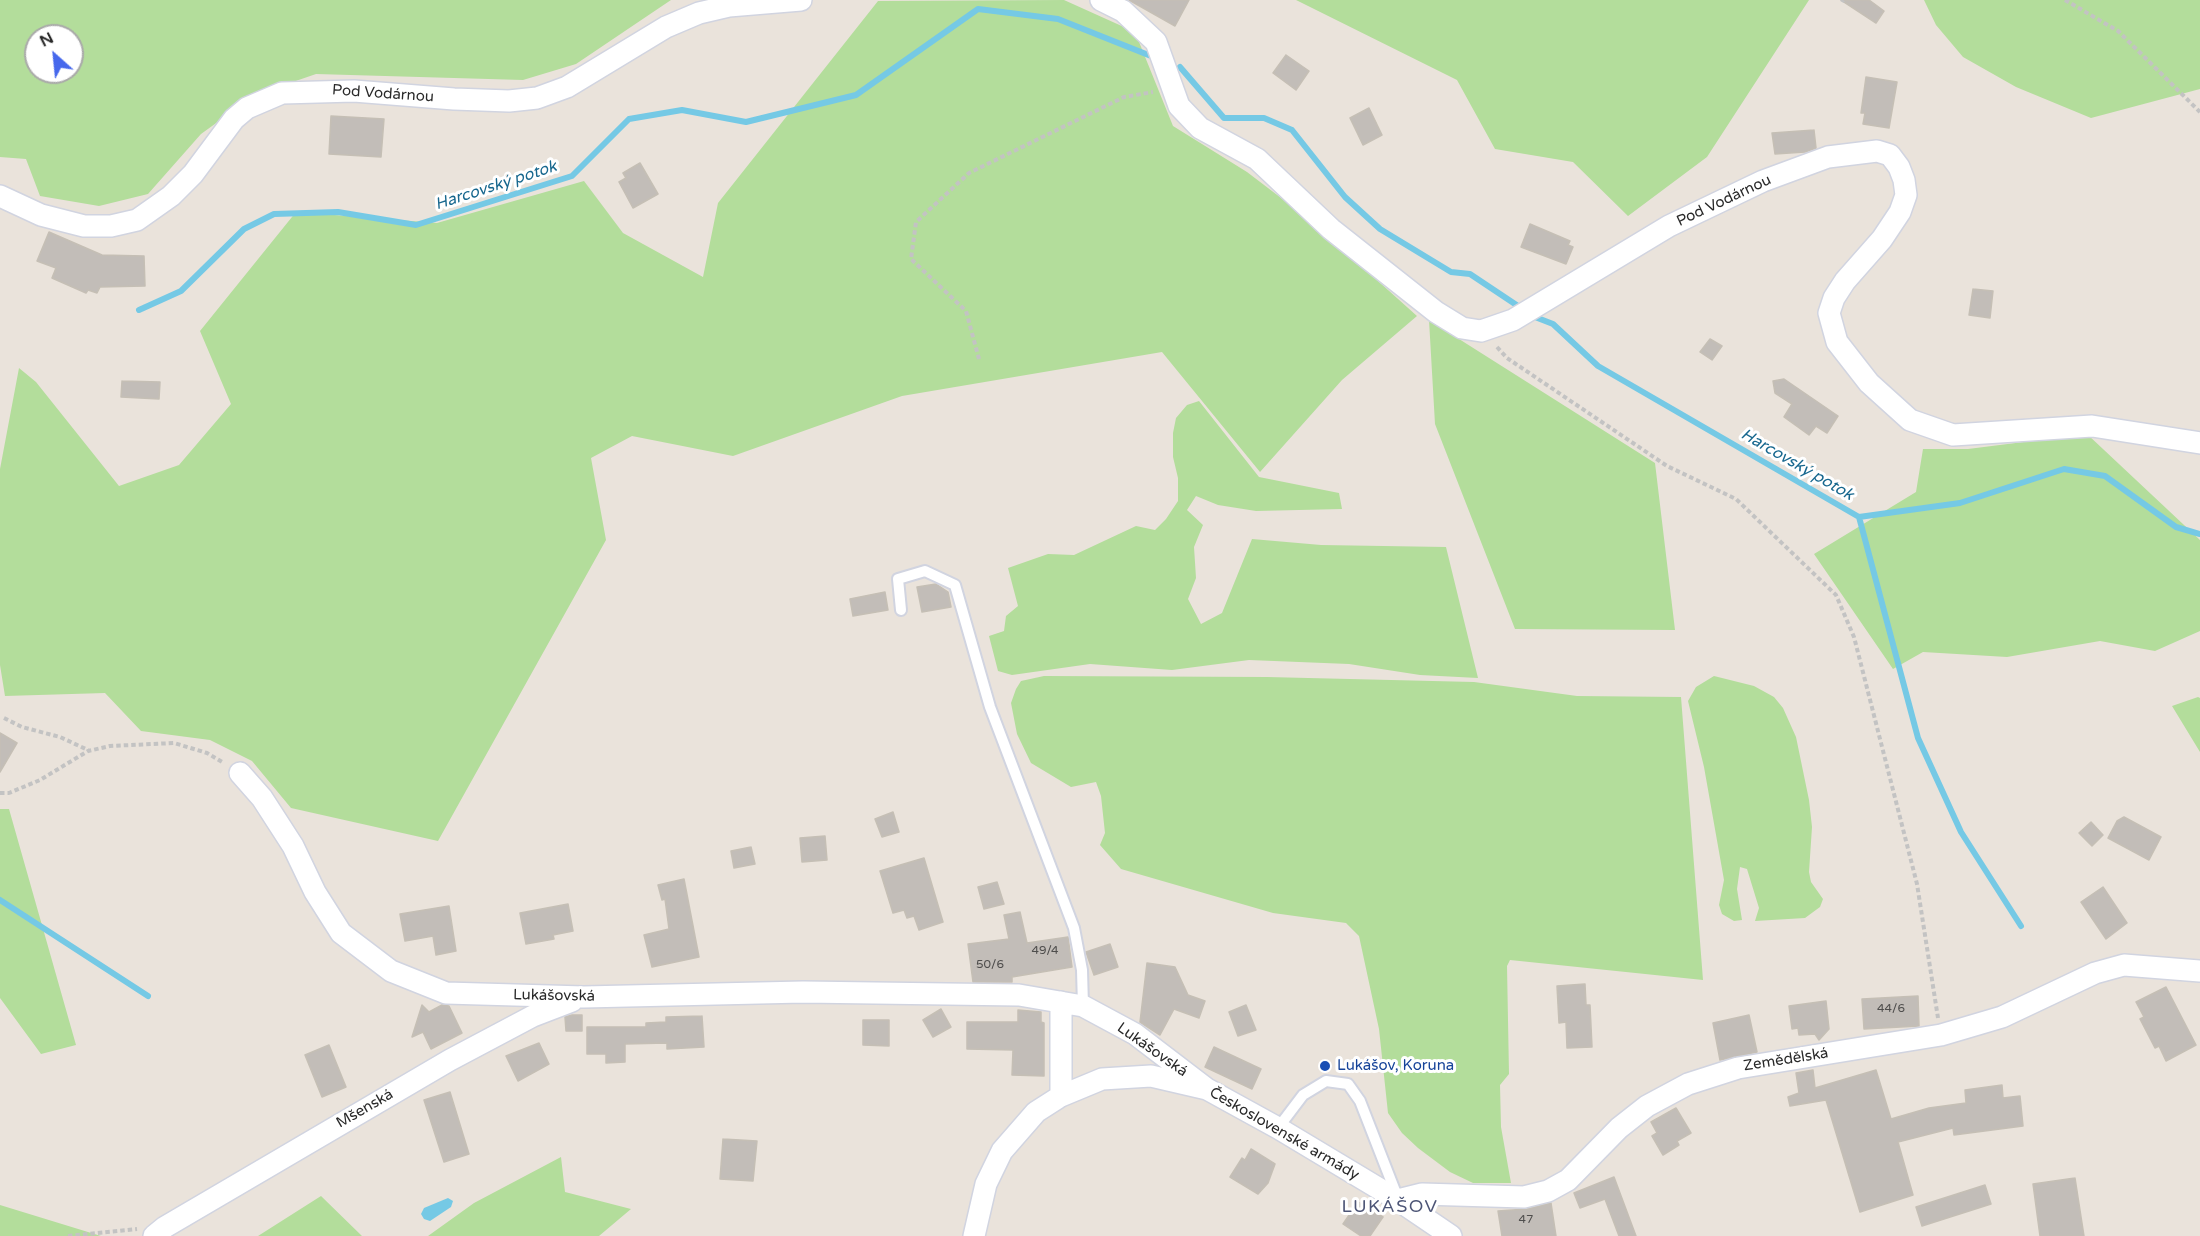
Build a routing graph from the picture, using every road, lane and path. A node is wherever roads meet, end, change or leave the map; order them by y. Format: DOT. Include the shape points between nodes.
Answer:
graph roads {
  1 [pos="801,0"];
  2 [pos="1101,0"];
  3 [pos="2065,0"];
  4 [pos="1172,89"];
  5 [pos="2200,112"];
  6 [pos="0,196"];
  7 [pos="1481,331"];
  8 [pos="979,359"];
  9 [pos="2200,443"];
  10 [pos="901,610"];
  11 [pos="4,718"];
  12 [pos="88,751"];
  13 [pos="240,773"];
  14 [pos="0,793"];
  15 [pos="2200,971"];
  16 [pos="584,997"];
  17 [pos="1061,1002"];
  18 [pos="1083,1006"];
  19 [pos="1941,1035"];
  20 [pos="1207,1089"];
  21 [pos="1061,1096"];
  22 [pos="1278,1128"];
  23 [pos="1398,1200"];
  24 [pos="160,1231"];
  25 [pos="68,1236"];
  26 [pos="974,1236"];
  27 [pos="1451,1236"];
  1 -- 6 [label="street, Pod Vodárnou" via="729,6 699,13 666,27 567,87 537,98 509,101 354,91 282,93 247,108 234,119 193,174 171,196 137,220 111,226 84,226 41,215"];
  2 -- 4 [label="street" via="1123,11 1156,42"];
  3 -- 5 [label="path" via="2118,31"];
  4 -- 7 [label="street" via="1179,106 1200,128 1257,159 1331,229 1436,312 1462,328"];
  4 -- 8 [label="path" via="1124,97 969,173 916,222 911,259 966,311"];
  7 -- 9 [label="street, Pod Vodárnou" via="1513,320 1669,226 1763,181 1828,158 1877,151 1890,155 1899,167 1906,195 1900,212 1845,282 1829,313 1837,342 1869,383 1910,420 1953,435 2092,426"];
  7 -- 19 [label="path" via="1507,358 1667,466 1736,499 1836,595 1854,637 1917,884"];
  10 -- 18 [label="lane" via="898,579 925,571 955,585 990,707 1074,927 1082,970"];
  11 -- 12 [label="path"];
  12 -- 13 [label="path" via="174,743 207,753"];
  12 -- 14 [label="path" via="40,780"];
  13 -- 16 [label="street, Lukášovská" via="262,798 293,846 341,933 391,971 446,993"];
  15 -- 19 [label="street, Zemědělská" via="2124,965 2095,973 2002,1017"];
  16 -- 17 [label="street, Lukášovská" via="803,992 1019,995"];
  16 -- 24 [label="street, Mšenská" via="533,1016 450,1060"];
  17 -- 18 [label="street, Lukášovská"];
  17 -- 21 [label="street"];
  18 -- 20 [label="street, Lukášovská" via="1135,1034"];
  19 -- 23 [label="street, Zemědělská" via="1738,1068 1688,1084 1647,1106 1619,1128 1568,1180 1548,1191 1524,1197 1422,1194"];
  20 -- 21 [label="street, Československé armády" via="1173,1079 1130,1076 1102,1079"];
  20 -- 22 [label="street, Československé armády"];
  21 -- 26 [label="street, Československé armády" via="1036,1112 1002,1151 986,1184"];
  22 -- 23 [label="street, Československé armády"];
  22 -- 23 [label="lane" via="1303,1095 1326,1081 1348,1084 1360,1101"];
  23 -- 27 [label="street, Československé armády"];
  24 -- 25 [label="path"];
}
